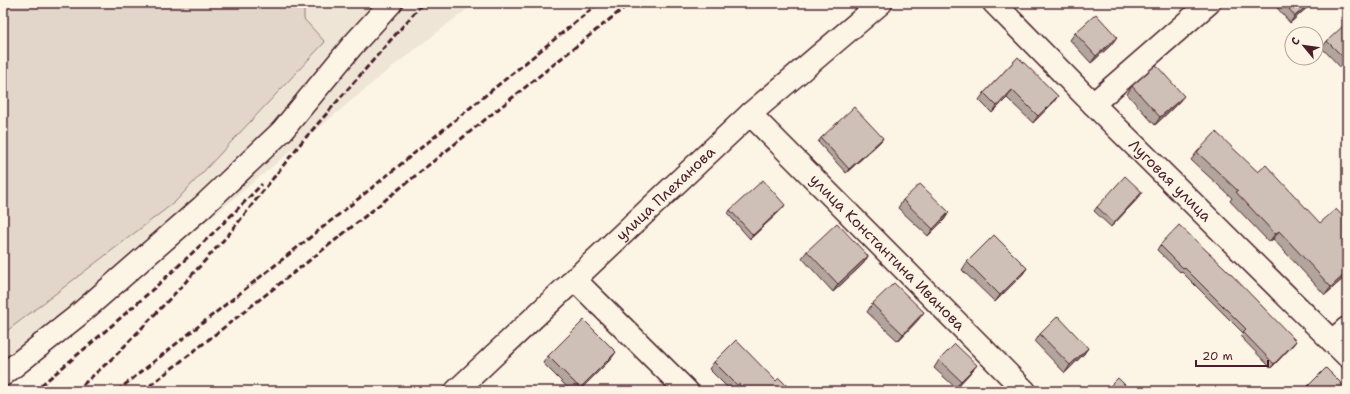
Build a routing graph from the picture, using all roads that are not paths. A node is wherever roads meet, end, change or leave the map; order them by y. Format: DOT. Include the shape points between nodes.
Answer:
graph roads {
  1 [pos="390,3"];
  2 [pos="881,3"];
  3 [pos="994,3"];
  4 [pos="1209,3"];
  5 [pos="1093,104"];
  6 [pos="750,114"];
  7 [pos="574,279"];
  8 [pos="1340,334"];
  9 [pos="1347,356"];
  10 [pos="3,375"];
  11 [pos="456,391"];
  12 [pos="687,391"];
  13 [pos="1025,391"];
  1 -- 10 [label="street" via="282,131 202,207 76,317"];
  2 -- 6 [label="street, улица Плеханова"];
  3 -- 5 [label="street, Луговая улица"];
  4 -- 5 [label="street"];
  5 -- 8 [label="street, Луговая улица"];
  6 -- 7 [label="street, улица Плеханова"];
  6 -- 13 [label="street, улица Константина Иванова"];
  7 -- 11 [label="street, улица Плеханова"];
  7 -- 12 [label="street"];
  8 -- 9 [label="street, Луговая улица"];
}
